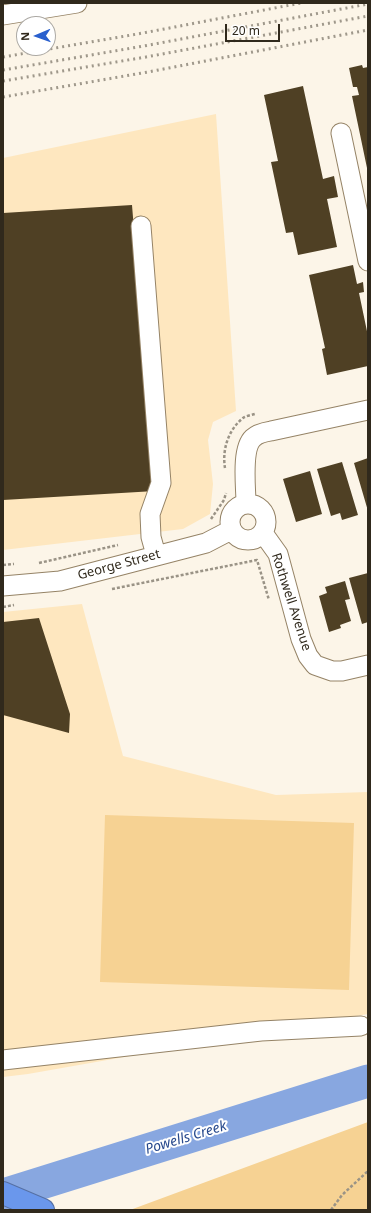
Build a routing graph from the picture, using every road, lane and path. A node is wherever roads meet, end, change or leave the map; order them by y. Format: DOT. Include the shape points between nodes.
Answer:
graph roads {
  1 [pos="77,3"];
  2 [pos="3,15"];
  3 [pos="341,133"];
  4 [pos="141,226"];
  5 [pos="368,261"];
  6 [pos="368,410"];
  7 [pos="246,503"];
  8 [pos="231,530"];
  9 [pos="263,533"];
  10 [pos="156,555"];
  11 [pos="3,586"];
  12 [pos="105,590"];
  13 [pos="271,604"];
  14 [pos="17,605"];
  15 [pos="3,607"];
  16 [pos="368,665"];
  17 [pos="361,1026"];
  18 [pos="3,1060"];
  19 [pos="368,1171"];
  20 [pos="3,1192"];
  21 [pos="43,1210"];
  22 [pos="331,1210"];
  1 -- 2 [label="street"];
  3 -- 5 [label="street"];
  4 -- 10 [label="street" via="161,483 150,514 151,537"];
  6 -- 7 [label="street" via="262,433 253,438 246,452"];
  7 -- 8 [label="street" via="232,512 229,524"];
  7 -- 9 [label="street" via="258,506 265,516 266,528"];
  8 -- 9 [label="street" via="246,541"];
  8 -- 10 [label="street, George Street" via="206,543"];
  9 -- 16 [label="street, Rothwell Avenue" via="278,554 302,639 308,656 315,665 332,671"];
  10 -- 11 [label="street, George Street" via="60,582"];
  12 -- 13 [label="path" via="256,560"];
  14 -- 15 [label="path"];
  17 -- 18 [label="street" via="261,1031"];
  19 -- 22 [label="path" via="342,1195"];
  20 -- 21 [label="highway"];
}
